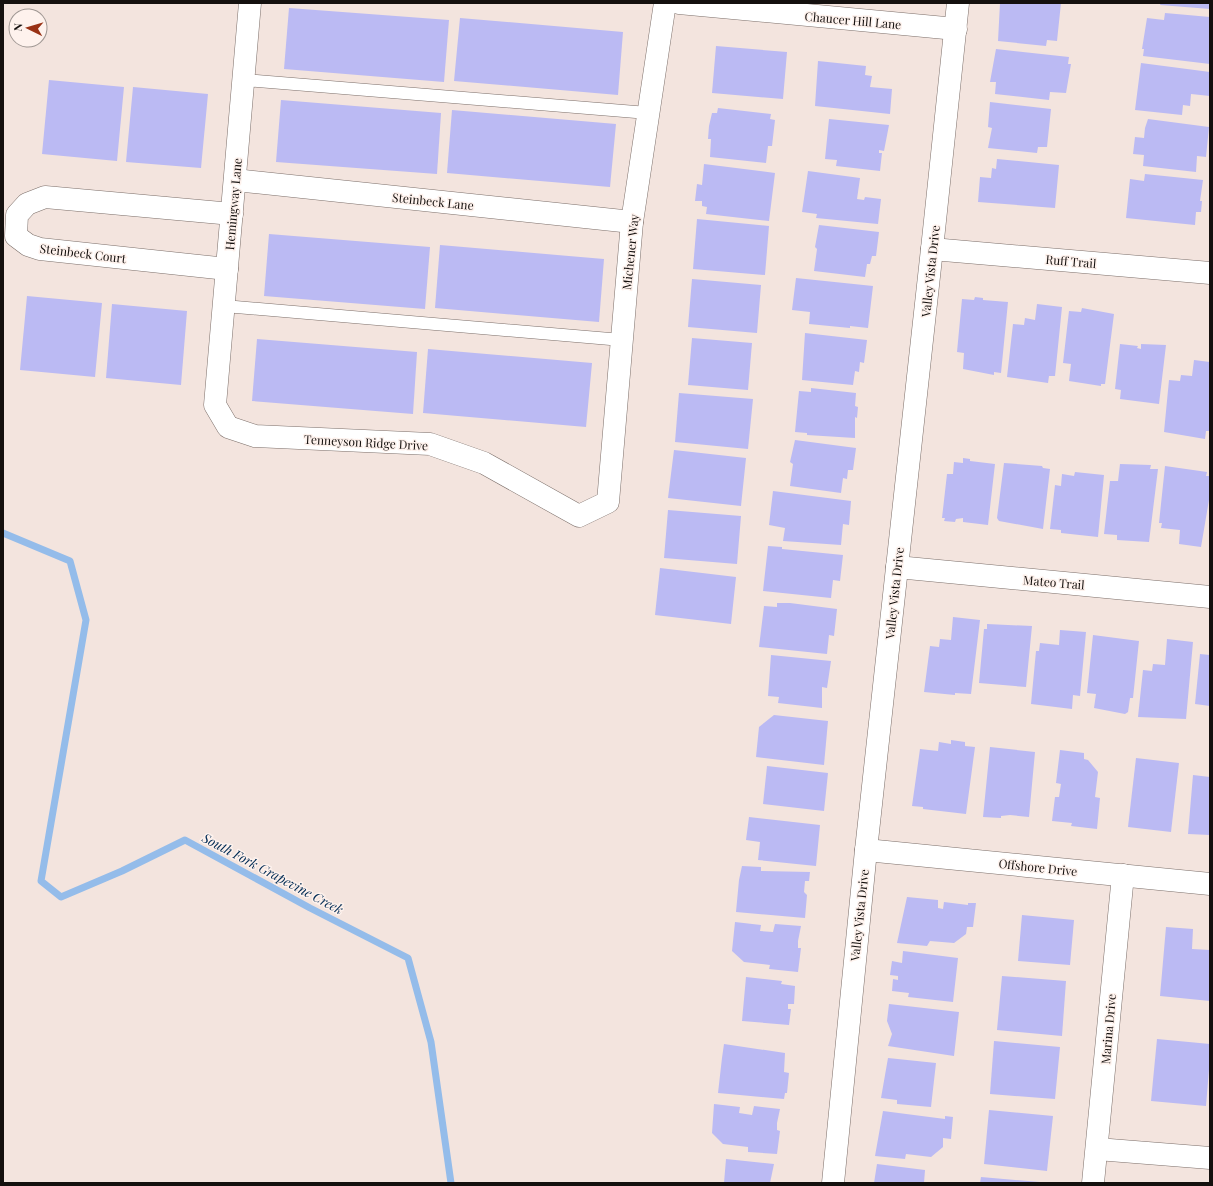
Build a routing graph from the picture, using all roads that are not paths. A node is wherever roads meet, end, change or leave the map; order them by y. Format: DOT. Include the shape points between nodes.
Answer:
graph roads {
  1 [pos="250,3"];
  2 [pos="665,3"];
  3 [pos="679,3"];
  4 [pos="958,3"];
  5 [pos="956,29"];
  6 [pos="244,80"];
  7 [pos="648,113"];
  8 [pos="235,180"];
  9 [pos="232,214"];
  10 [pos="632,222"];
  11 [pos="932,249"];
  12 [pos="227,270"];
  13 [pos="1210,273"];
  14 [pos="224,306"];
  15 [pos="622,340"];
  16 [pos="215,405"];
  17 [pos="608,502"];
  18 [pos="897,567"];
  19 [pos="1210,597"];
  20 [pos="866,850"];
  21 [pos="1123,875"];
  22 [pos="1210,884"];
  23 [pos="1097,1149"];
  24 [pos="1210,1158"];
  25 [pos="833,1183"];
  26 [pos="1093,1183"];
  1 -- 6 [label="street, Hemingway Lane"];
  2 -- 7 [label="street, Michener Way"];
  3 -- 5 [label="street, Chaucer Hill Lane"];
  4 -- 5 [label="street, Valley Vista Drive"];
  5 -- 11 [label="street, Valley Vista Drive"];
  6 -- 7 [label="lane"];
  6 -- 8 [label="street, Hemingway Lane"];
  7 -- 10 [label="street, Michener Way"];
  8 -- 9 [label="street, Hemingway Lane"];
  8 -- 10 [label="street, Steinbeck Lane"];
  9 -- 12 [label="street, Hemingway Lane"];
  9 -- 12 [label="street, Steinbeck Court" via="44,197 27,204 17,215 16,236 28,245 40,249"];
  10 -- 15 [label="street, Michener Way"];
  11 -- 13 [label="street, Ruff Trail"];
  11 -- 18 [label="street, Valley Vista Drive"];
  12 -- 14 [label="street, Hemingway Lane"];
  14 -- 15 [label="lane"];
  14 -- 16 [label="street, Hemingway Lane"];
  15 -- 17 [label="street, Michener Way"];
  16 -- 17 [label="street, Tenneyson Ridge Drive" via="228,427 255,436 430,444 484,463 579,516"];
  18 -- 19 [label="street, Mateo Trail"];
  18 -- 20 [label="street, Valley Vista Drive"];
  20 -- 21 [label="street, Offshore Drive"];
  20 -- 25 [label="street, Valley Vista Drive"];
  21 -- 22 [label="street, Offshore Drive"];
  21 -- 23 [label="street, Marina Drive"];
  23 -- 24 [label="street"];
  23 -- 26 [label="street, Marina Drive"];
}
